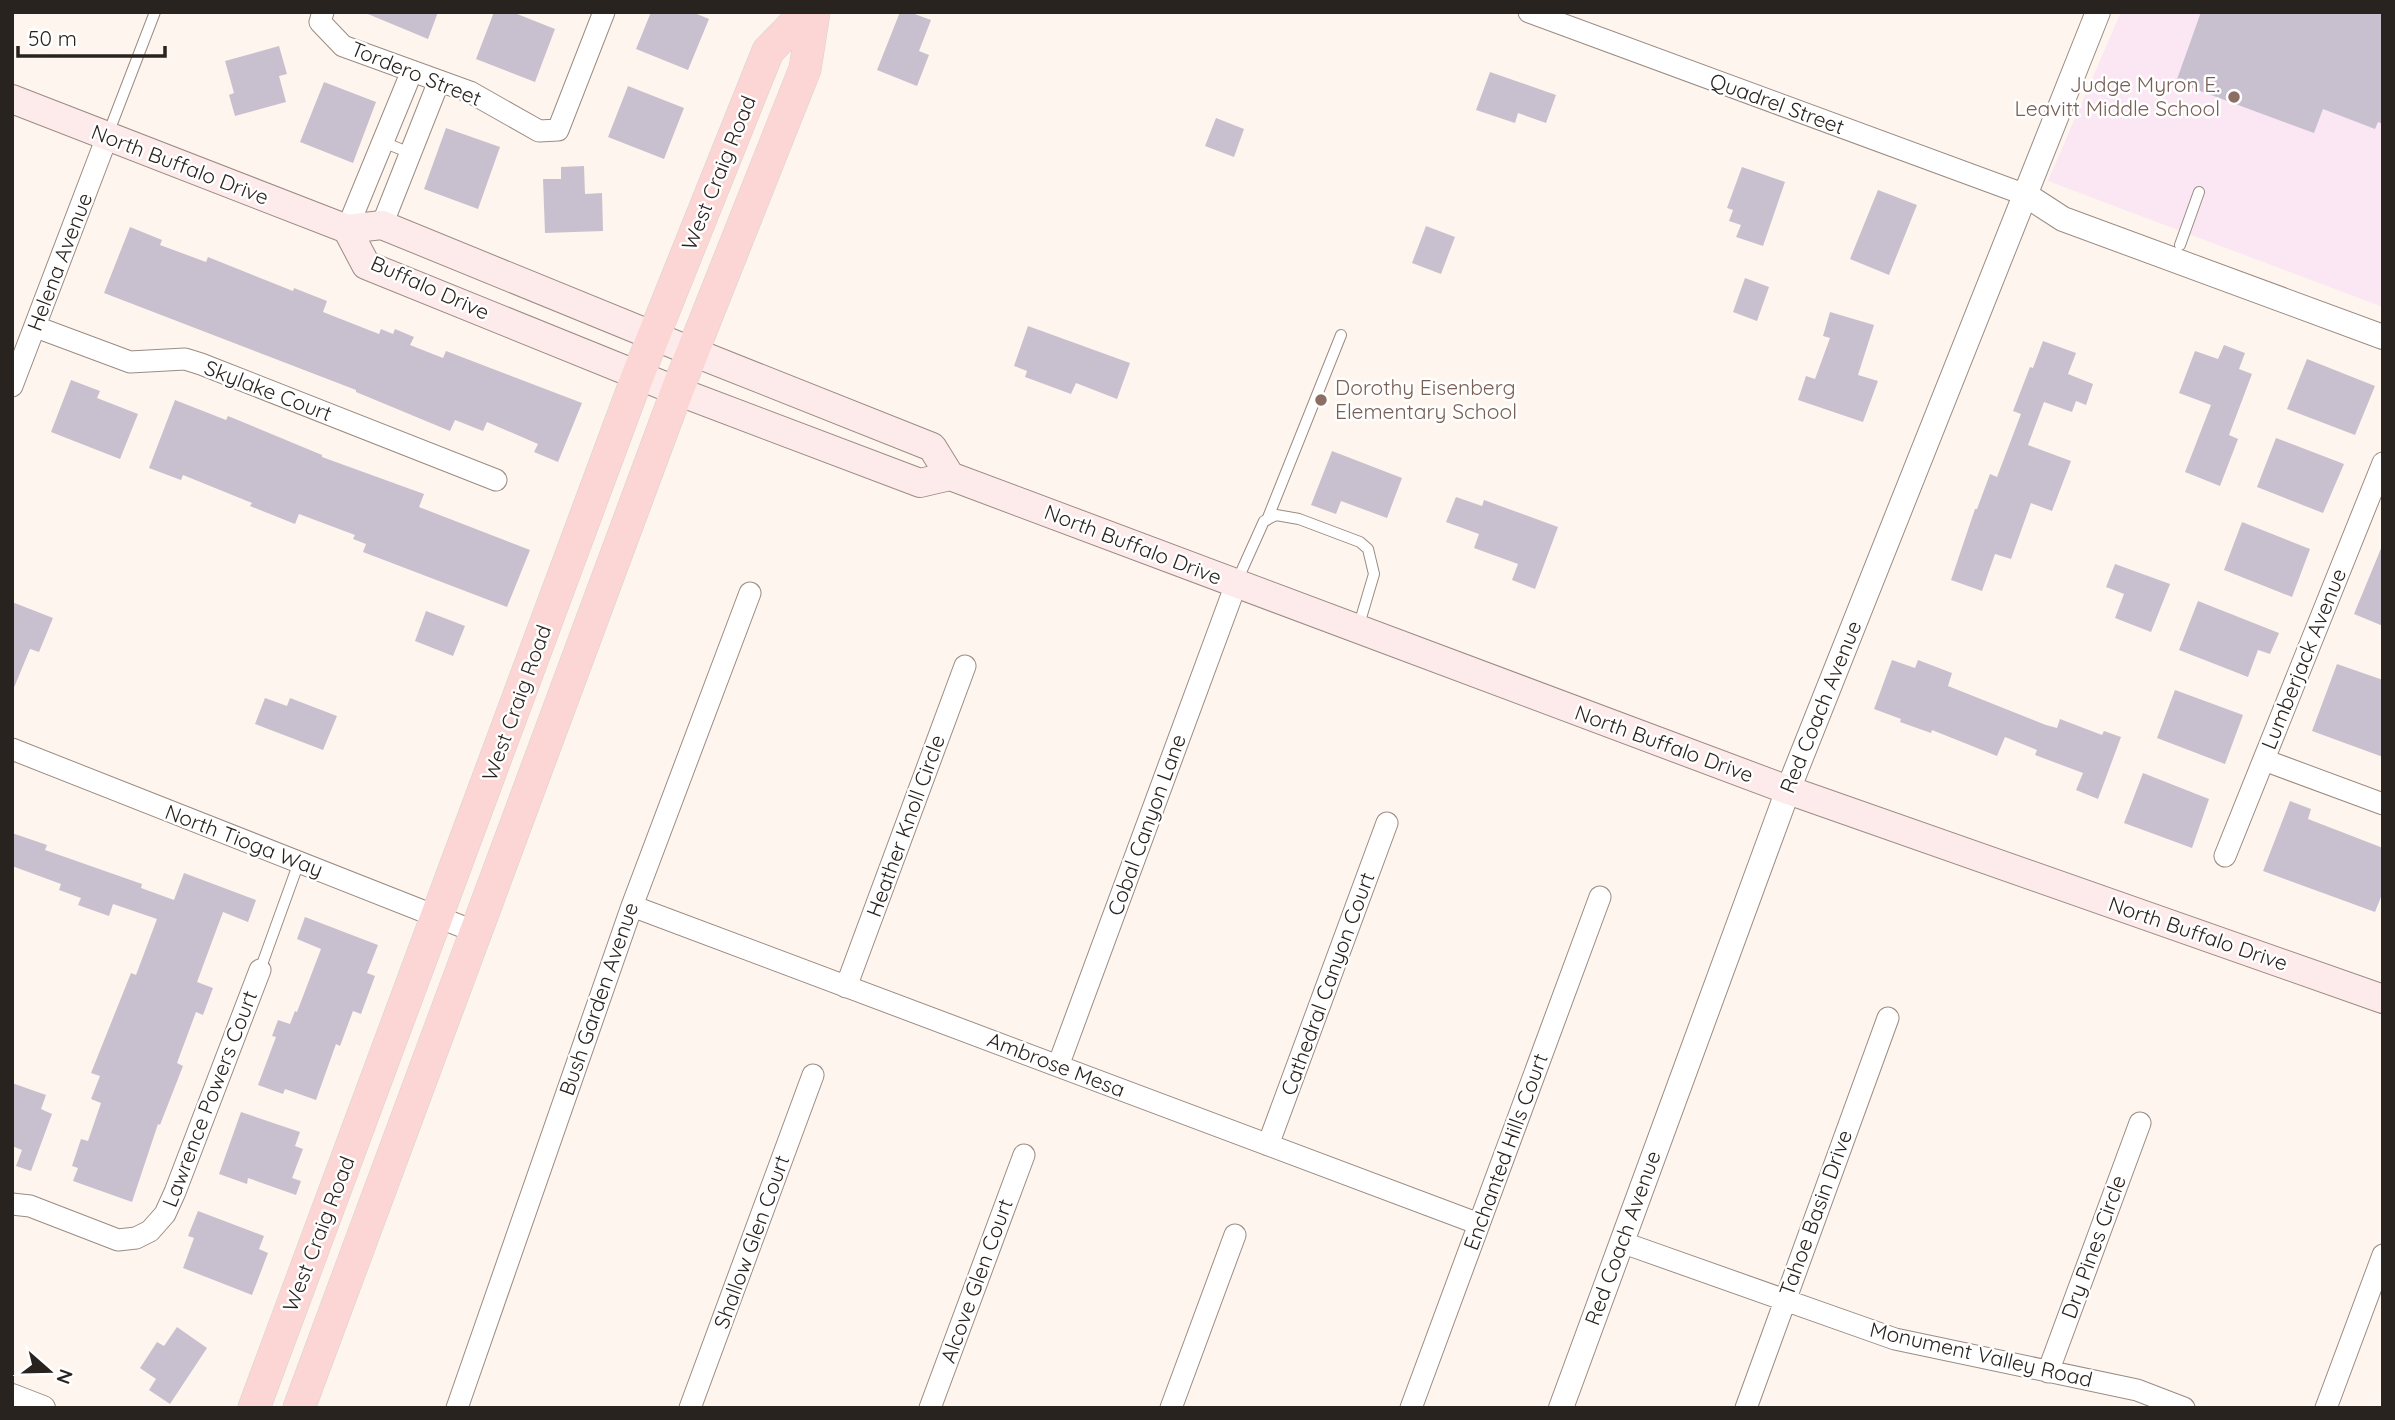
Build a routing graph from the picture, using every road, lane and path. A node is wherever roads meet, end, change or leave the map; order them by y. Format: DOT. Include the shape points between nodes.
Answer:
graph roads {
  1 [pos="155,12"];
  2 [pos="604,12"];
  3 [pos="806,12"];
  4 [pos="814,12"];
  5 [pos="1529,12"];
  6 [pos="2098,12"];
  7 [pos="321,17"];
  8 [pos="412,71"];
  9 [pos="439,81"];
  10 [pos="12,99"];
  11 [pos="107,137"];
  12 [pos="383,142"];
  13 [pos="410,153"];
  14 [pos="2199,192"];
  15 [pos="2026,195"];
  16 [pos="382,225"];
  17 [pos="347,229"];
  18 [pos="2177,253"];
  19 [pos="2383,321"];
  20 [pos="36,327"];
  21 [pos="1341,335"];
  22 [pos="654,336"];
  23 [pos="2383,337"];
  24 [pos="693,352"];
  25 [pos="638,375"];
  26 [pos="12,386"];
  27 [pos="677,391"];
  28 [pos="2383,463"];
  29 [pos="950,476"];
  30 [pos="496,480"];
  31 [pos="2374,511"];
  32 [pos="1267,520"];
  33 [pos="1236,584"];
  34 [pos="750,593"];
  35 [pos="1357,629"];
  36 [pos="965,666"];
  37 [pos="12,749"];
  38 [pos="2264,760"];
  39 [pos="1788,790"];
  40 [pos="2383,804"];
  41 [pos="1387,823"];
  42 [pos="2225,856"];
  43 [pos="299,862"];
  44 [pos="1600,897"];
  45 [pos="632,906"];
  46 [pos="438,916"];
  47 [pos="476,932"];
  48 [pos="260,970"];
  49 [pos="846,987"];
  50 [pos="2383,999"];
  51 [pos="1888,1018"];
  52 [pos="1058,1066"];
  53 [pos="813,1075"];
  54 [pos="2140,1123"];
  55 [pos="1268,1145"];
  56 [pos="1024,1155"];
  57 [pos="12,1203"];
  58 [pos="1479,1224"];
  59 [pos="1235,1235"];
  60 [pos="1621,1242"];
  61 [pos="2383,1255"];
  62 [pos="1784,1300"];
  63 [pos="2048,1372"];
  64 [pos="12,1396"];
  65 [pos="43,1408"];
  66 [pos="254,1408"];
  67 [pos="299,1408"];
  68 [pos="457,1408"];
  69 [pos="690,1408"];
  70 [pos="930,1408"];
  71 [pos="1171,1408"];
  72 [pos="1411,1408"];
  73 [pos="1561,1408"];
  74 [pos="1746,1408"];
  75 [pos="2184,1408"];
  76 [pos="2326,1408"];
  1 -- 11 [label="lane"];
  2 -- 9 [label="street, Tordero Street" via="558,130 539,131 470,92"];
  3 -- 22 [label="main road, West Craig Road" via="768,51"];
  4 -- 24 [label="main road, West Craig Road" via="805,69"];
  5 -- 15 [label="street, Quadrel Street"];
  6 -- 15 [label="street, Red Coach Avenue"];
  7 -- 8 [label="street, Tordero Street" via="343,46"];
  8 -- 9 [label="street, Tordero Street"];
  8 -- 12 [label="street"];
  9 -- 13 [label="street"];
  10 -- 11 [label="main road, North Buffalo Drive"];
  11 -- 17 [label="main road, North Buffalo Drive"];
  11 -- 20 [label="street, Helena Avenue"];
  12 -- 13 [label="lane"];
  12 -- 17 [label="street"];
  13 -- 16 [label="street"];
  14 -- 18 [label="lane"];
  15 -- 18 [label="street, Quadrel Street" via="2063,219"];
  15 -- 39 [label="street, Red Coach Avenue"];
  16 -- 17 [label="main road, Buffalo Drive"];
  16 -- 22 [label="main road, Buffalo Drive"];
  17 -- 25 [label="main road, Buffalo Drive" via="366,265"];
  18 -- 19 [label="street, Quadrel Street"];
  18 -- 23 [label="street, Quadrel Street"];
  20 -- 26 [label="street, Helena Avenue"];
  20 -- 30 [label="street, Skylake Court" via="130,362 185,359 201,364"];
  21 -- 32 [label="lane"];
  22 -- 24 [label="main road, Buffalo Drive"];
  22 -- 25 [label="main road, West Craig Road"];
  24 -- 27 [label="main road, West Craig Road"];
  24 -- 29 [label="main road" via="932,447"];
  25 -- 27 [label="main road, Buffalo Drive"];
  25 -- 46 [label="main road, West Craig Road"];
  27 -- 29 [label="main road, North Buffalo Drive" via="920,483"];
  27 -- 47 [label="main road, West Craig Road"];
  28 -- 31 [label="street, Lumberjack Avenue"];
  29 -- 33 [label="main road, North Buffalo Drive"];
  31 -- 38 [label="street, Lumberjack Avenue"];
  32 -- 33 [label="lane"];
  32 -- 35 [label="lane" via="1276,516 1299,519 1368,549 1374,574"];
  33 -- 35 [label="main road, North Buffalo Drive"];
  33 -- 52 [label="street, Cobal Canyon Lane"];
  34 -- 45 [label="street, Bush Garden Avenue"];
  35 -- 39 [label="main road, North Buffalo Drive"];
  36 -- 49 [label="street, Heather Knoll Circle"];
  37 -- 43 [label="street, North Tioga Way"];
  38 -- 40 [label="street"];
  38 -- 42 [label="street, Lumberjack Avenue"];
  39 -- 50 [label="main road, North Buffalo Drive"];
  39 -- 60 [label="street, Red Coach Avenue"];
  41 -- 55 [label="street, Cathedral Canyon Court"];
  43 -- 46 [label="street, North Tioga Way"];
  43 -- 48 [label="lane"];
  44 -- 58 [label="street, Enchanted Hills Court"];
  45 -- 49 [label="street, Ambrose Mesa"];
  45 -- 68 [label="street, Bush Garden Avenue"];
  46 -- 47 [label="street, North Tioga Way"];
  46 -- 66 [label="main road, West Craig Road"];
  47 -- 67 [label="main road, West Craig Road"];
  48 -- 57 [label="street, Lawrence Powers Court" via="165,1214 150,1231 118,1240"];
  49 -- 52 [label="street, Ambrose Mesa"];
  51 -- 62 [label="street, Tahoe Basin Drive"];
  52 -- 55 [label="street, Ambrose Mesa"];
  53 -- 69 [label="street, Shallow Glen Court"];
  54 -- 63 [label="street, Dry Pines Circle"];
  55 -- 58 [label="street, Ambrose Mesa"];
  56 -- 70 [label="street, Alcove Glen Court"];
  58 -- 72 [label="street, Enchanted Hills Court"];
  59 -- 71 [label="street"];
  60 -- 62 [label="street, Monument Valley Road"];
  60 -- 73 [label="street, Red Coach Avenue"];
  61 -- 76 [label="street"];
  62 -- 63 [label="street, Monument Valley Road" via="1895,1339"];
  62 -- 74 [label="street, Tahoe Basin Drive"];
  63 -- 75 [label="street, Monument Valley Road" via="2137,1390"];
  64 -- 65 [label="street"];
}
